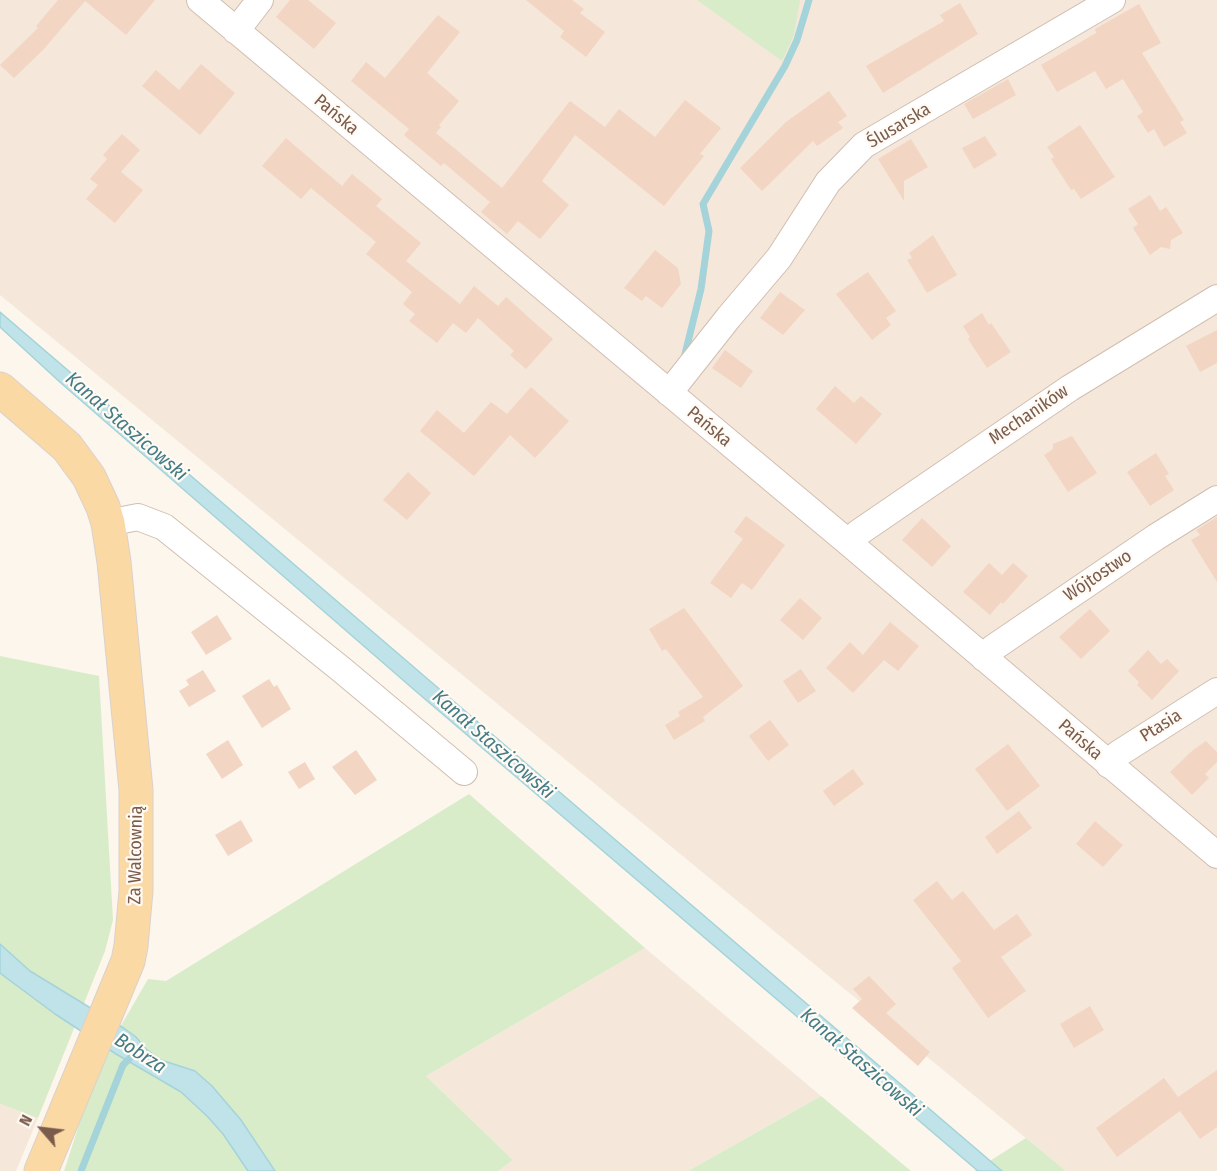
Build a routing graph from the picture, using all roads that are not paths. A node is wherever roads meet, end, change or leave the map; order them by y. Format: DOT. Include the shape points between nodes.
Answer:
graph roads {
  1 [pos="200,0"];
  2 [pos="260,0"];
  3 [pos="1112,0"];
  4 [pos="236,31"];
  5 [pos="1217,298"];
  6 [pos="0,389"];
  7 [pos="669,393"];
  8 [pos="1217,499"];
  9 [pos="108,523"];
  10 [pos="849,543"];
  11 [pos="984,658"];
  12 [pos="1217,691"];
  13 [pos="1109,765"];
  14 [pos="464,772"];
  15 [pos="1217,855"];
  16 [pos="41,1171"];
  1 -- 4 [label="street, Pańska"];
  2 -- 4 [label="street"];
  3 -- 7 [label="street, Ślusarska" via="864,145 828,182 779,258"];
  4 -- 7 [label="street, Pańska"];
  5 -- 10 [label="street, Mechaników" via="1070,388 858,533"];
  6 -- 9 [label="main road, Za Walcownią" via="75,456 93,485"];
  7 -- 10 [label="street, Pańska"];
  8 -- 11 [label="street, Wójtostwo" via="993,648"];
  9 -- 14 [label="street" via="138,517 164,527"];
  9 -- 16 [label="main road, Za Walcownią" via="137,804 133,930 124,972"];
  10 -- 11 [label="street, Pańska"];
  11 -- 13 [label="street, Pańska"];
  12 -- 13 [label="street, Ptasia" via="1118,754"];
  13 -- 15 [label="street, Pańska"];
}
